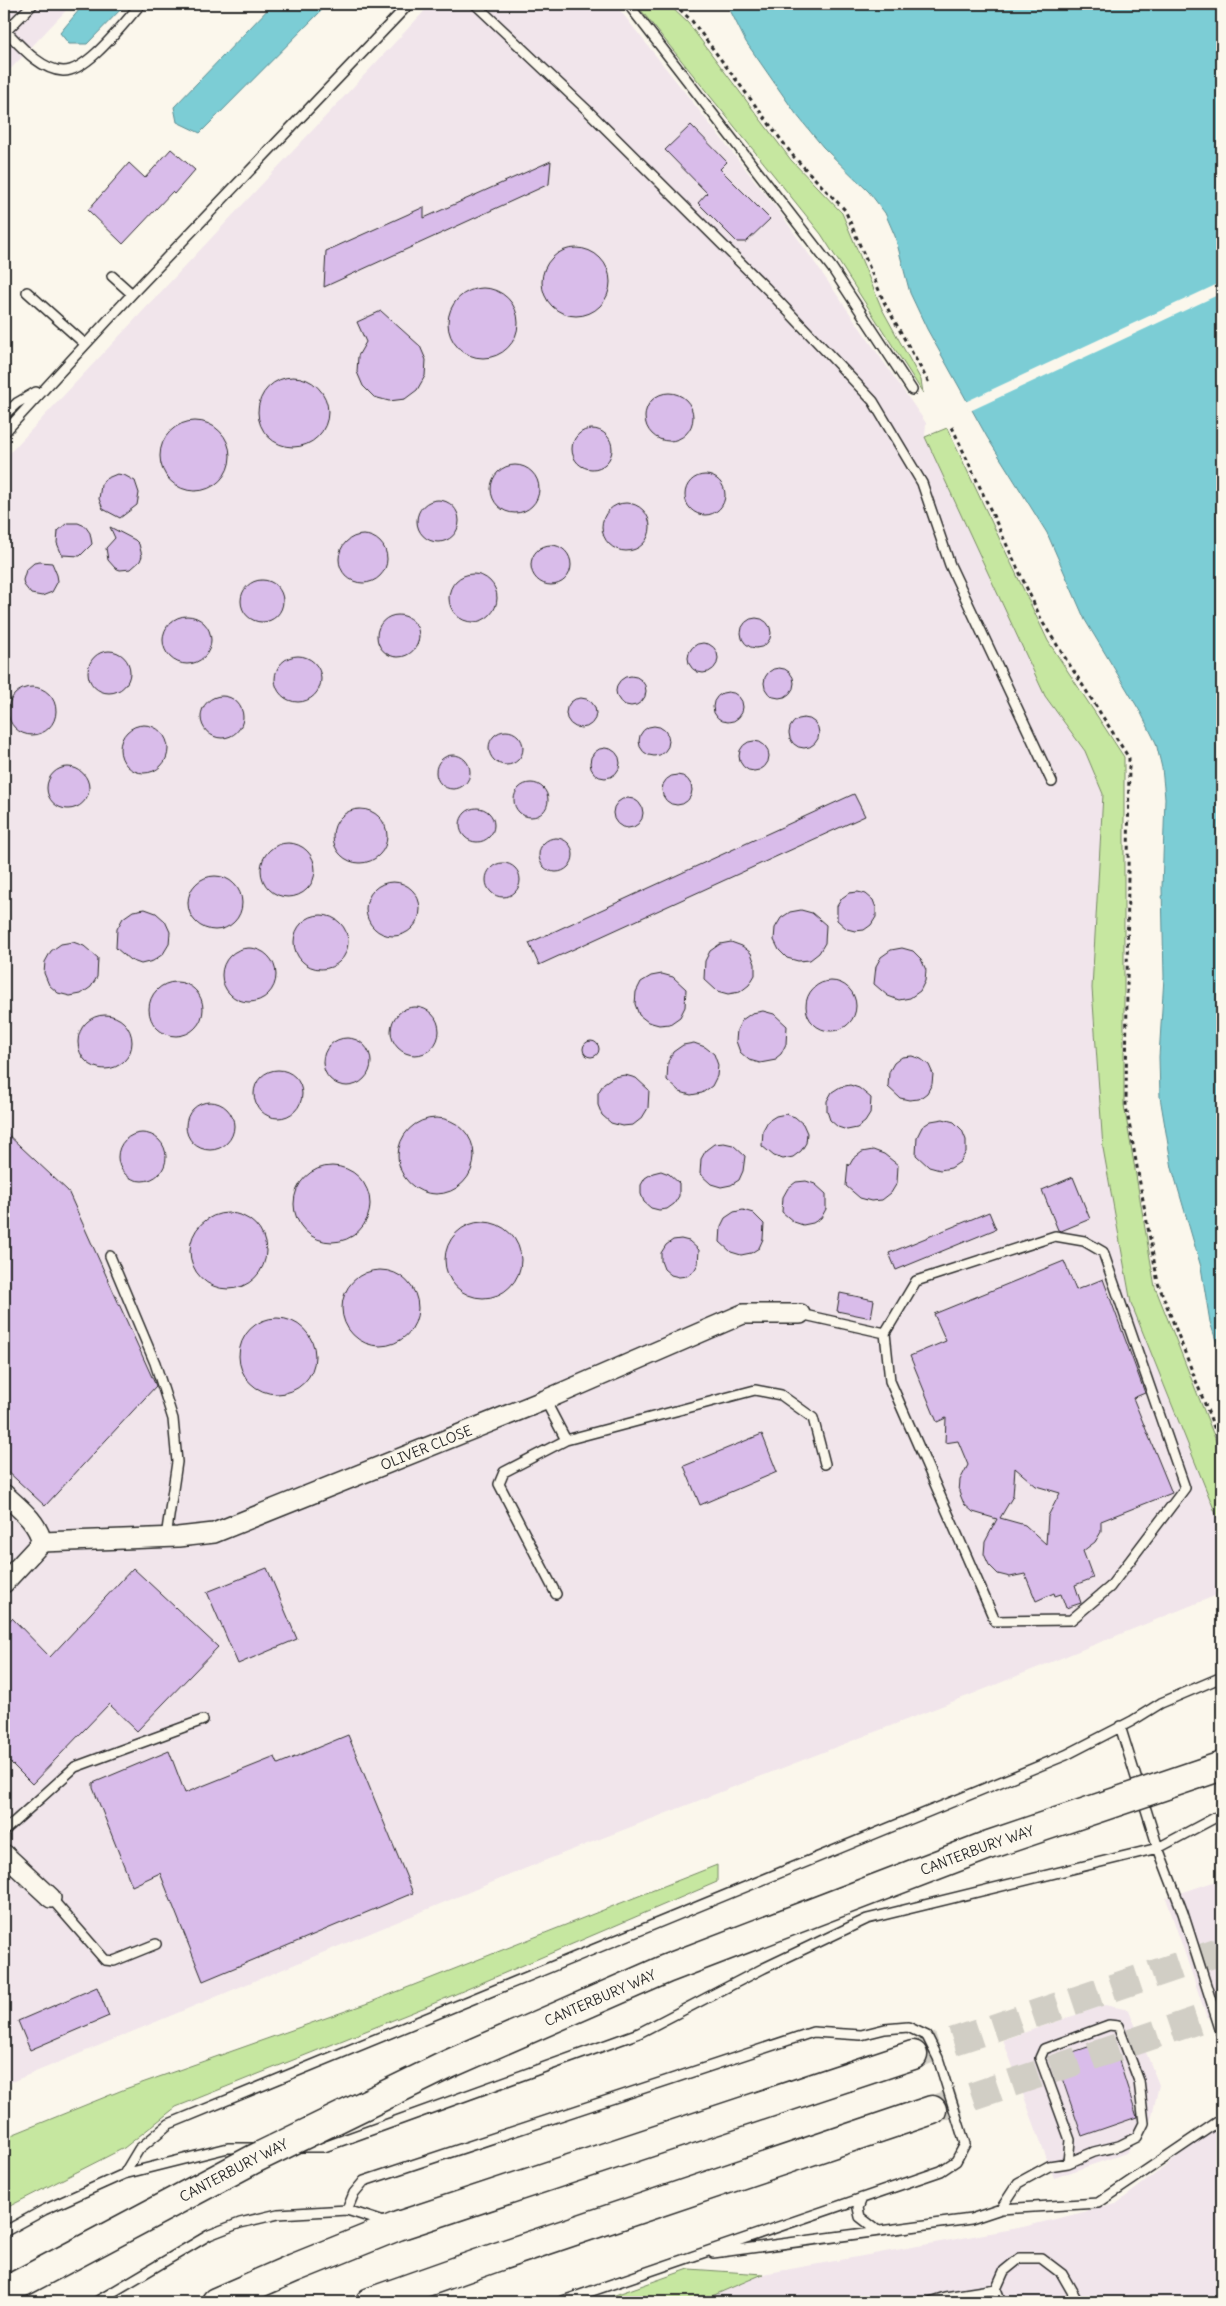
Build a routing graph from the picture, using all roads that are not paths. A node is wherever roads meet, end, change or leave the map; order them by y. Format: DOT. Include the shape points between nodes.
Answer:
graph roads {
  1 [pos="33,4"];
  2 [pos="141,4"];
  3 [pos="409,4"];
  4 [pos="475,4"];
  5 [pos="628,4"];
  6 [pos="5,30"];
  7 [pos="112,276"];
  8 [pos="27,292"];
  9 [pos="132,294"];
  10 [pos="85,344"];
  11 [pos="44,387"];
  12 [pos="912,390"];
  13 [pos="4,415"];
  14 [pos="4,433"];
  15 [pos="1052,782"];
  16 [pos="110,1256"];
  17 [pos="800,1314"];
  18 [pos="885,1333"];
  19 [pos="545,1400"];
  20 [pos="566,1440"];
  21 [pos="825,1464"];
  22 [pos="4,1494"];
  23 [pos="166,1537"];
  24 [pos="42,1542"];
  25 [pos="4,1583"];
  26 [pos="556,1594"];
  27 [pos="1222,1677"];
  28 [pos="203,1720"];
  29 [pos="1120,1726"];
  30 [pos="1222,1766"];
  31 [pos="1222,1814"];
  32 [pos="4,1831"];
  33 [pos="1158,1848"];
  34 [pos="6,1857"];
  35 [pos="4,1878"];
  36 [pos="51,1898"];
  37 [pos="156,1944"];
  38 [pos="1222,2035"];
  39 [pos="913,2056"];
  40 [pos="932,2110"];
  41 [pos="1222,2118"];
  42 [pos="1068,2163"];
  43 [pos="124,2174"];
  44 [pos="862,2198"];
  45 [pos="1001,2209"];
  46 [pos="347,2210"];
  47 [pos="398,2226"];
  48 [pos="4,2232"];
  49 [pos="878,2232"];
  50 [pos="693,2255"];
  51 [pos="996,2289"];
  52 [pos="4,2292"];
  53 [pos="96,2302"];
  54 [pos="216,2302"];
  55 [pos="370,2302"];
  56 [pos="560,2302"];
  57 [pos="930,2302"];
  58 [pos="1001,2302"];
  59 [pos="1078,2302"];
  1 -- 6 [label="lane"];
  2 -- 6 [label="lane" via="88,62 63,71 45,65"];
  3 -- 9 [label="lane"];
  4 -- 15 [label="lane" via="587,110 873,401 922,483 950,565"];
  5 -- 12 [label="lane" via="832,268"];
  7 -- 9 [label="lane"];
  8 -- 10 [label="lane"];
  9 -- 10 [label="lane"];
  10 -- 11 [label="lane"];
  11 -- 13 [label="lane"];
  11 -- 14 [label="lane"];
  16 -- 23 [label="lane" via="155,1363 174,1419 177,1462"];
  17 -- 18 [label="lane"];
  17 -- 19 [label="street, OLIVER CLOSE" via="743,1314"];
  18 -- 18 [label="lane" via="890,1380 995,1620 1071,1620 1110,1587 1185,1488 1102,1252 1084,1241 1055,1236 916,1282"];
  19 -- 20 [label="lane"];
  19 -- 23 [label="street, OLIVER CLOSE" via="214,1533"];
  20 -- 21 [label="lane" via="754,1390 781,1395 813,1418"];
  20 -- 26 [label="lane" via="504,1472 499,1484"];
  22 -- 24 [label="street" via="39,1530"];
  23 -- 24 [label="street, OLIVER CLOSE"];
  24 -- 25 [label="street"];
  27 -- 29 [label="lane" via="1161,1703"];
  28 -- 32 [label="lane" via="75,1767"];
  29 -- 33 [label="lane"];
  29 -- 43 [label="lane" via="1066,1755 169,2124 139,2149"];
  30 -- 52 [label="highway, CANTERBURY WAY, bridge" via="986,1846 657,1973 448,2064 262,2154"];
  31 -- 33 [label="lane"];
  33 -- 38 [label="lane" via="1183,1913"];
  33 -- 43 [label="lane" via="867,1919 638,2033 324,2147 228,2148"];
  34 -- 35 [label="lane"];
  34 -- 36 [label="street"];
  36 -- 37 [label="lane" via="105,1960 114,1961"];
  39 -- 47 [label="highway"];
  40 -- 55 [label="highway"];
  41 -- 45 [label="lane" via="1098,2202"];
  42 -- 42 [label="lane" via="1137,2137 1144,2123 1140,2081 1118,2026 1109,2025 1044,2049 1040,2058 1070,2140"];
  42 -- 45 [label="lane" via="1049,2166 1018,2183"];
  43 -- 48 [label="lane"];
  44 -- 46 [label="lane" via="941,2171 956,2161 965,2144 938,2058 927,2036 908,2027 861,2035 813,2032 364,2181 354,2193"];
  44 -- 49 [label="lane" via="858,2208 860,2217"];
  44 -- 50 [label="lane"];
  45 -- 49 [label="lane" via="971,2219"];
  46 -- 47 [label="lane"];
  46 -- 53 [label="lane" via="278,2214 209,2234"];
  47 -- 54 [label="highway"];
  49 -- 50 [label="lane"];
  50 -- 56 [label="lane"];
  51 -- 57 [label="lane"];
  51 -- 58 [label="lane"];
  51 -- 59 [label="lane" via="1004,2271 1020,2258 1040,2258 1062,2274"];
}
